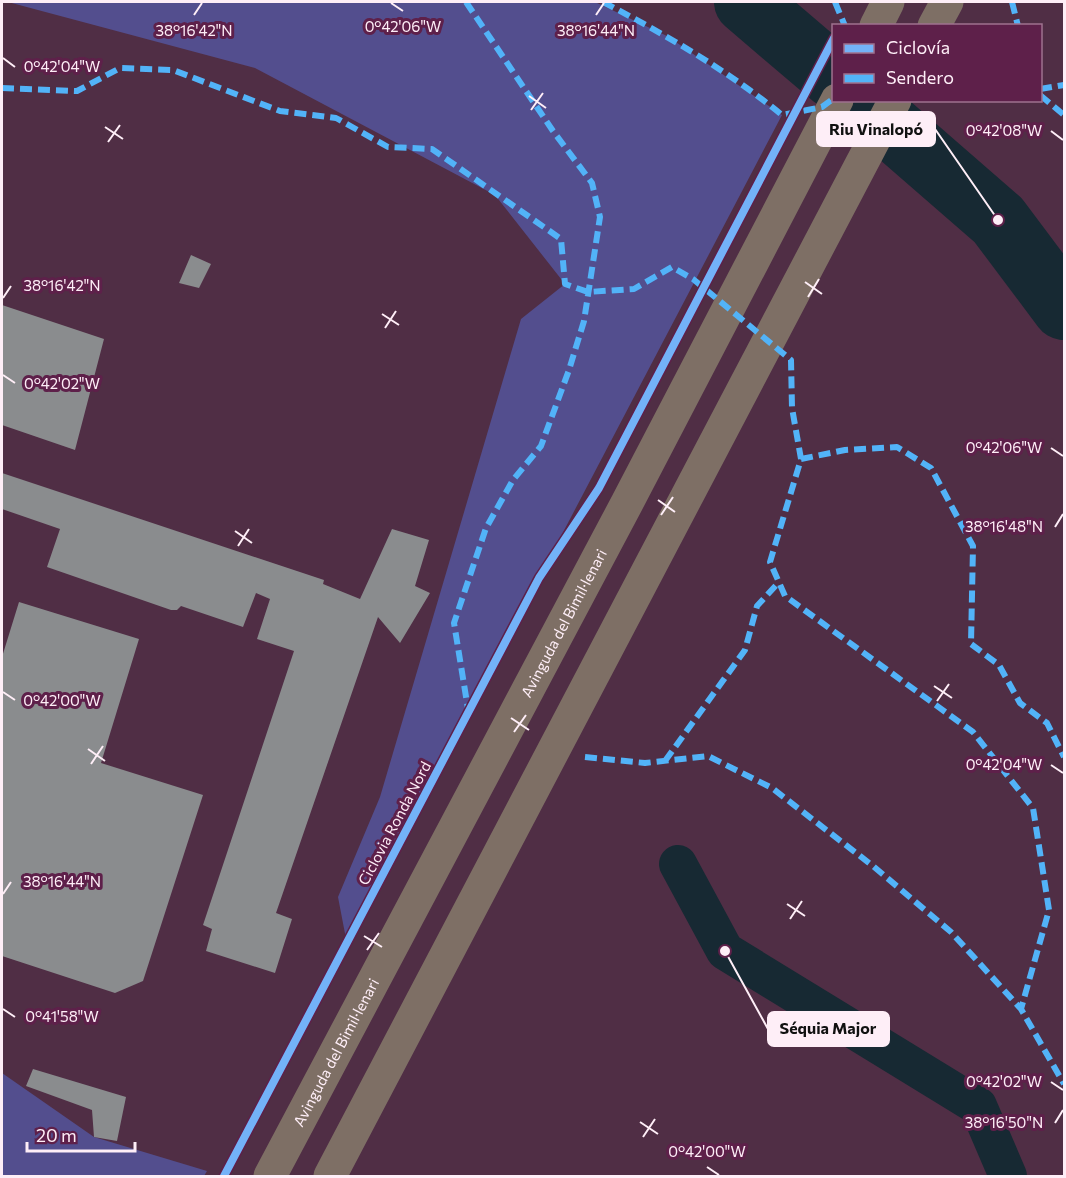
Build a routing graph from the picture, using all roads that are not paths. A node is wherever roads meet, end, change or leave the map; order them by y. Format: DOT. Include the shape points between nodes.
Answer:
graph roads {
  1 [pos="888,2"];
  2 [pos="947,2"];
  3 [pos="877,24"];
  4 [pos="935,24"];
  5 [pos="836,102"];
  6 [pos="895,102"];
  7 [pos="270,1176"];
  8 [pos="330,1176"];
  1 -- 3 [label="main road"];
  2 -- 4 [label="main road"];
  5 -- 7 [label="main road, Avinguda del Bimil·lenari"];
  6 -- 8 [label="main road"];
}
